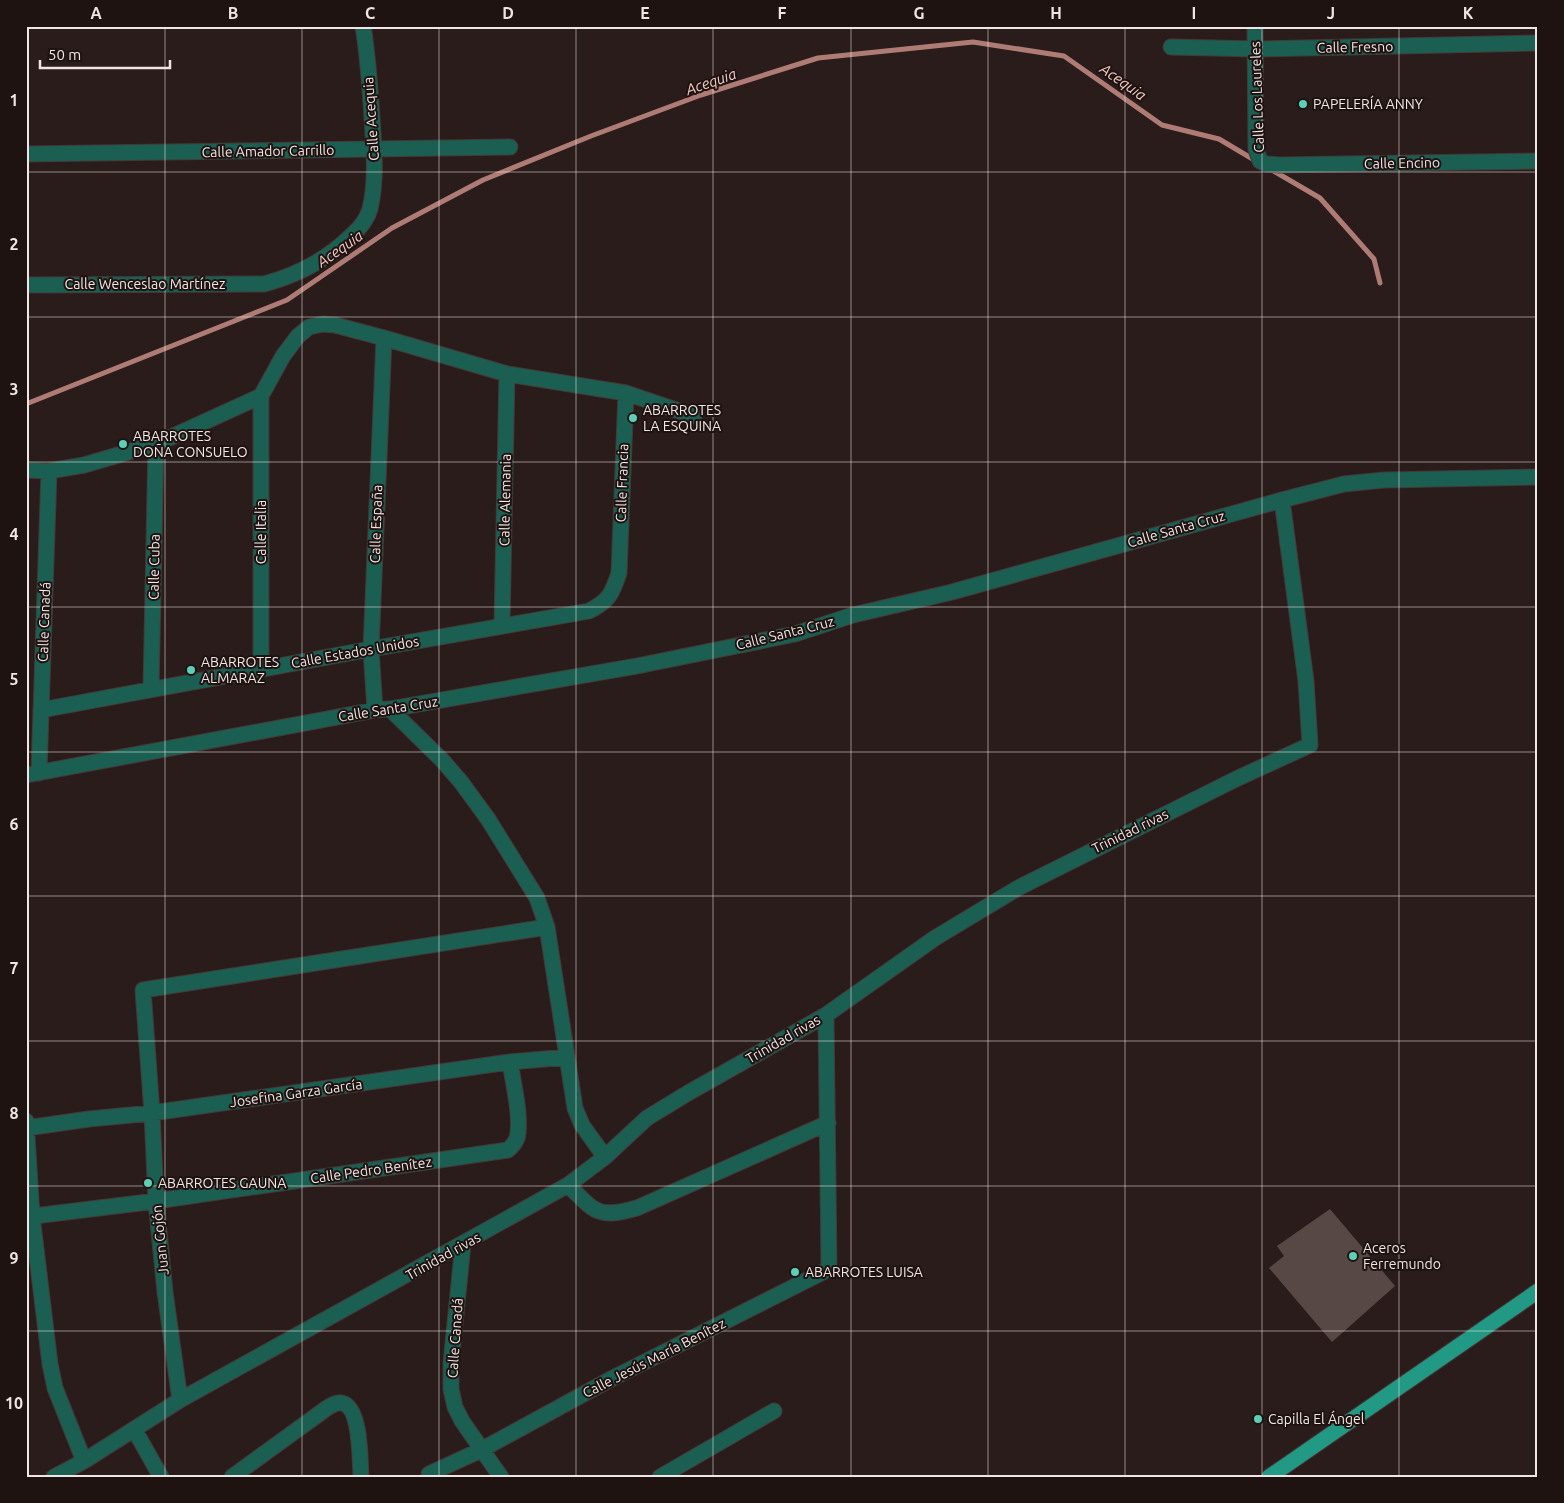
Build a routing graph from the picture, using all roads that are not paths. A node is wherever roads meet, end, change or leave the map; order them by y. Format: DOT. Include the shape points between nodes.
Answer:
graph roads {
  1 [pos="364,26"];
  2 [pos="1255,26"];
  3 [pos="1538,44"];
  4 [pos="1171,47"];
  5 [pos="1256,49"];
  6 [pos="510,148"];
  7 [pos="374,149"];
  8 [pos="26,154"];
  9 [pos="1538,161"];
  10 [pos="1266,164"];
  11 [pos="369,212"];
  12 [pos="26,285"];
  13 [pos="384,338"];
  14 [pos="507,374"];
  15 [pos="626,393"];
  16 [pos="261,396"];
  17 [pos="694,416"];
  18 [pos="156,444"];
  19 [pos="26,470"];
  20 [pos="49,471"];
  21 [pos="1538,477"];
  22 [pos="1282,500"];
  23 [pos="619,573"];
  24 [pos="502,625"];
  25 [pos="371,649"];
  26 [pos="261,669"];
  27 [pos="151,689"];
  28 [pos="383,709"];
  29 [pos="41,710"];
  30 [pos="33,774"];
  31 [pos="547,927"];
  32 [pos="826,1015"];
  33 [pos="567,1057"];
  34 [pos="510,1062"];
  35 [pos="152,1113"];
  36 [pos="26,1121"];
  37 [pos="828,1123"];
  38 [pos="26,1128"];
  39 [pos="605,1157"];
  40 [pos="568,1185"];
  41 [pos="156,1201"];
  42 [pos="29,1216"];
  43 [pos="463,1244"];
  44 [pos="1538,1291"];
  45 [pos="180,1400"];
  46 [pos="774,1411"];
  47 [pos="134,1429"];
  48 [pos="481,1450"];
  49 [pos="84,1461"];
  50 [pos="429,1474"];
  51 [pos="54,1477"];
  52 [pos="161,1477"];
  53 [pos="232,1477"];
  54 [pos="361,1477"];
  55 [pos="501,1477"];
  56 [pos="660,1477"];
  57 [pos="1269,1477"];
  1 -- 7 [label="street, Calle Acequia"];
  2 -- 5 [label="street, Calle Los Laureles"];
  3 -- 5 [label="street, Calle Fresno"];
  4 -- 5 [label="street, Calle Fresno"];
  5 -- 10 [label="street, Calle Los Laureles" via="1256,149 1260,161"];
  6 -- 7 [label="street, Calle Amador Carrillo"];
  7 -- 8 [label="street, Calle Amador Carrillo"];
  7 -- 11 [label="street, Calle Acequia" via="374,184"];
  9 -- 10 [label="street, Calle Encino"];
  11 -- 12 [label="street, Calle Wenceslao Martínez" via="358,229 336,251 289,277 264,284"];
  13 -- 14 [label="street, Calle Italia"];
  13 -- 16 [label="street, Calle Italia" via="323,324 309,328 298,336 283,356"];
  13 -- 25 [label="street, Calle España"];
  14 -- 15 [label="street, Calle Italia"];
  14 -- 24 [label="street, Calle Alemania"];
  15 -- 17 [label="street, Calle Italia"];
  15 -- 23 [label="street, Calle Francia"];
  16 -- 18 [label="street"];
  16 -- 26 [label="street, Calle Italia"];
  18 -- 20 [label="street" via="84,465"];
  18 -- 27 [label="street, Calle Cuba"];
  19 -- 20 [label="street"];
  20 -- 29 [label="street, Calle Canadá"];
  21 -- 22 [label="street, Calle Santa Cruz" via="1384,480 1344,484"];
  22 -- 28 [label="street, Calle Santa Cruz" via="952,592 854,615 795,634 637,666"];
  22 -- 32 [label="street, Trinidad rivas" via="1306,681 1310,746 1236,779 1018,888 935,938"];
  23 -- 24 [label="street, Calle Estados Unidos" via="613,593 589,611"];
  24 -- 25 [label="street, Calle Estados Unidos"];
  25 -- 26 [label="street, Calle Estados Unidos"];
  25 -- 28 [label="street, Calle España"];
  26 -- 27 [label="street, Calle Estados Unidos"];
  27 -- 29 [label="street, Calle Estados Unidos"];
  28 -- 30 [label="street, Calle Santa Cruz"];
  28 -- 31 [label="street" via="442,760 461,782 537,898"];
  29 -- 30 [label="street, Calle Canadá"];
  31 -- 33 [label="street"];
  31 -- 35 [label="street, Juan Gojón" via="142,990"];
  32 -- 37 [label="street"];
  32 -- 39 [label="street, Trinidad rivas" via="648,1118"];
  33 -- 34 [label="street, Josefina Garza García"];
  33 -- 39 [label="street" via="575,1108"];
  34 -- 35 [label="street, Josefina Garza García"];
  34 -- 41 [label="street, Calle Pedro Benítez" via="519,1126 517,1139 508,1150"];
  35 -- 38 [label="street, Josefina Garza García"];
  35 -- 41 [label="street, Juan Gojón"];
  36 -- 38 [label="street"];
  37 -- 40 [label="street" via="637,1208 616,1214 592,1209"];
  37 -- 48 [label="street, Calle Jesús María Benítez" via="829,1270 611,1379"];
  38 -- 42 [label="street"];
  39 -- 40 [label="street, Trinidad rivas"];
  40 -- 43 [label="street, Trinidad rivas"];
  41 -- 42 [label="street, Calle Pedro Benítez"];
  41 -- 45 [label="street, Juan Gojón"];
  42 -- 49 [label="street" via="53,1380"];
  43 -- 45 [label="street, Trinidad rivas"];
  43 -- 48 [label="street, Calle Canadá" via="451,1389 455,1407"];
  44 -- 57 [label="main road"];
  45 -- 47 [label="street, Trinidad rivas"];
  46 -- 56 [label="street"];
  47 -- 49 [label="street, Trinidad rivas"];
  47 -- 52 [label="street"];
  48 -- 50 [label="street, Calle Jesús María Benítez"];
  48 -- 55 [label="street, Calle Canadá"];
  49 -- 51 [label="street, Trinidad rivas"];
  53 -- 54 [label="street" via="327,1408 342,1403 354,1413"];
}
